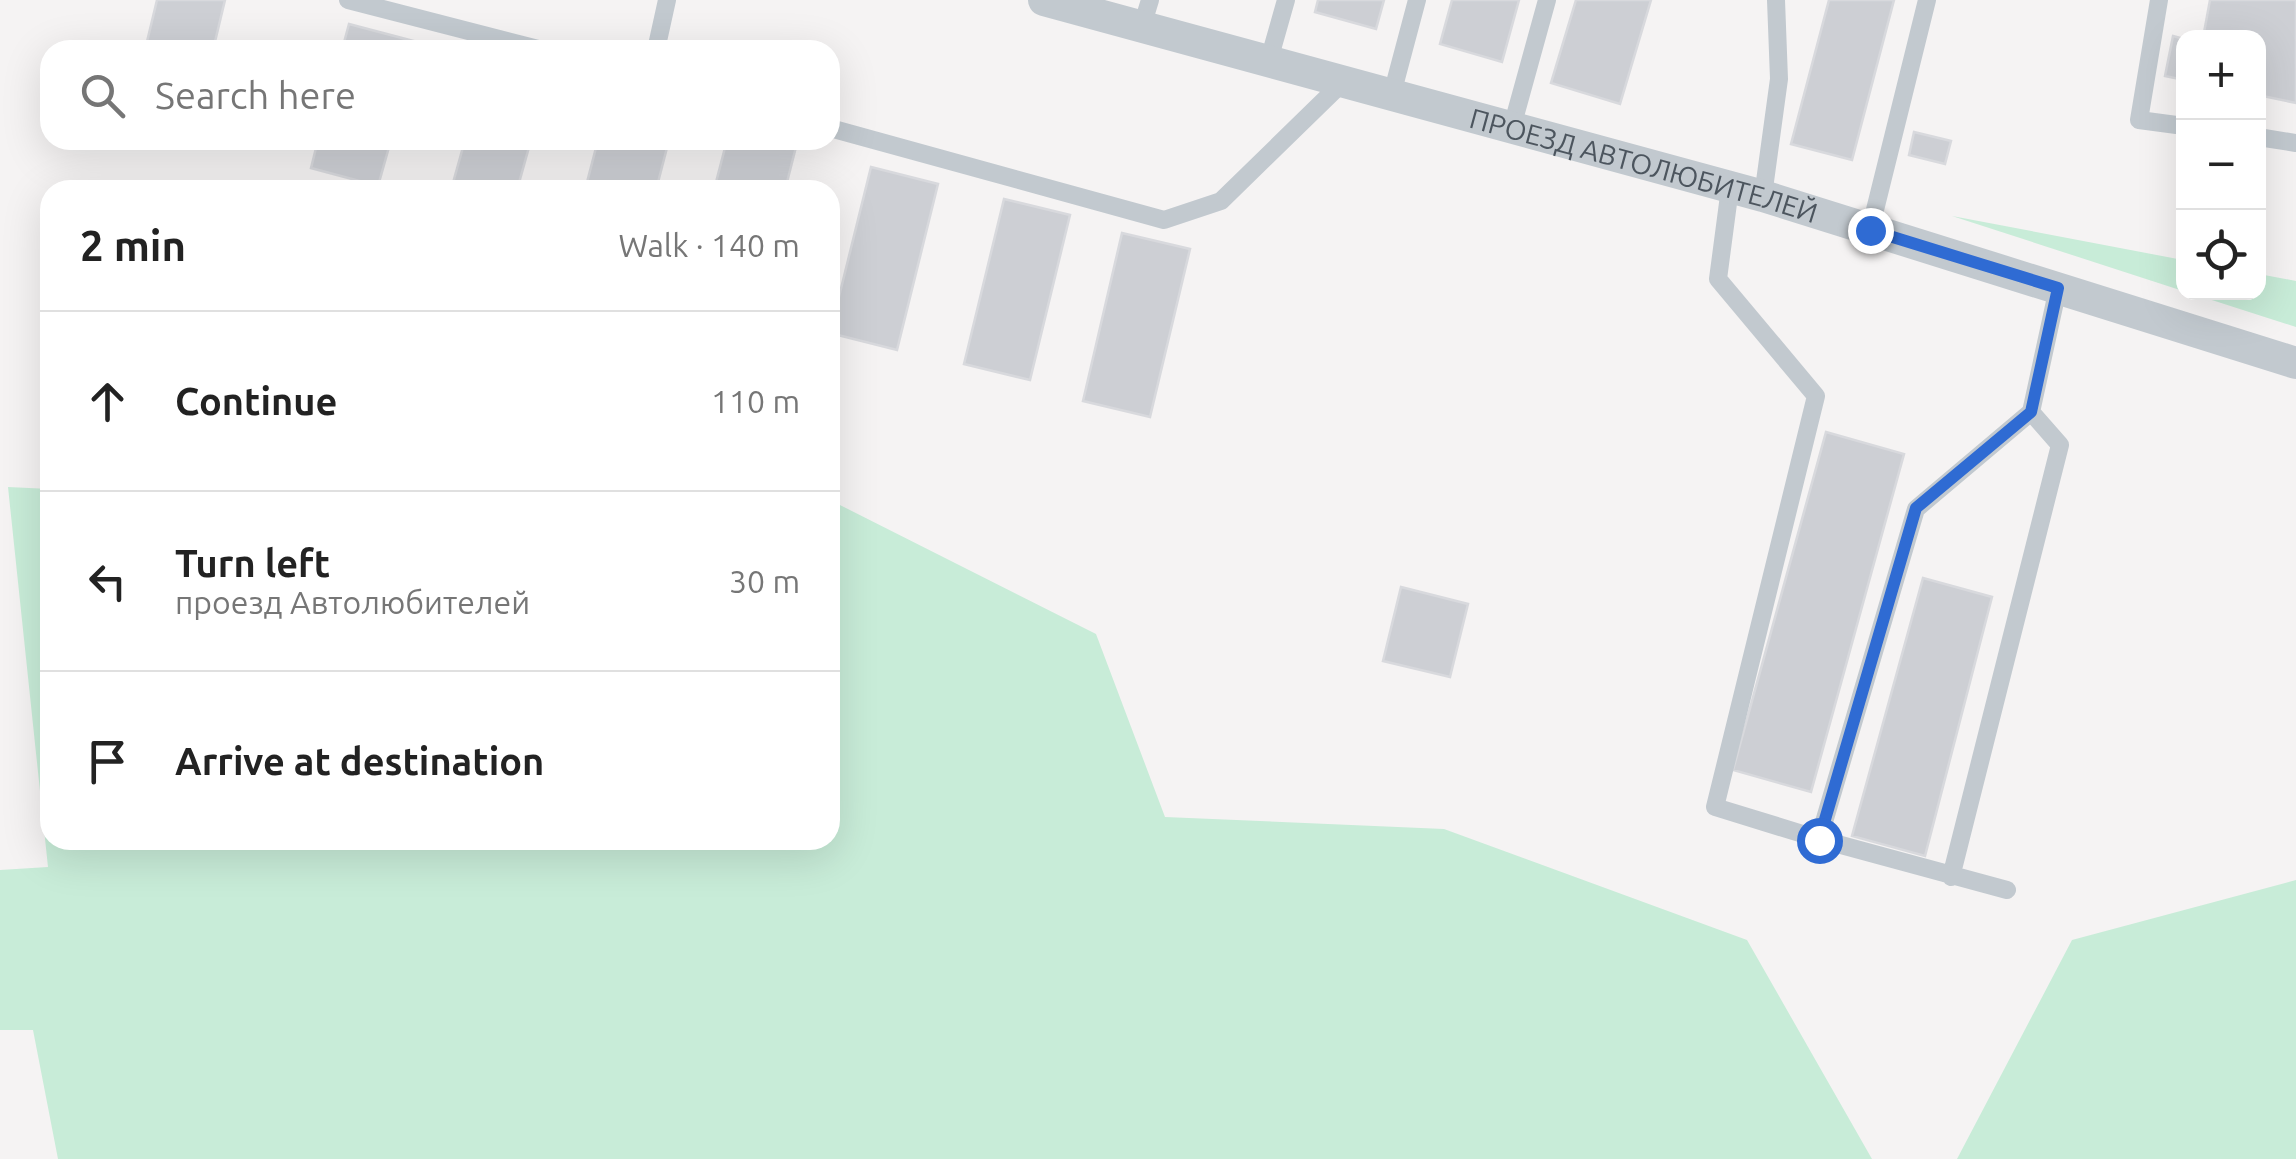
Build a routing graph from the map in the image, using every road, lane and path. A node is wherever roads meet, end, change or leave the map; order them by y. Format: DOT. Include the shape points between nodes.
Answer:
graph roads {
  1 [pos="348,0"];
  2 [pos="667,0"];
  3 [pos="1044,0"];
  4 [pos="1286,0"];
  5 [pos="1417,0"];
  6 [pos="1547,0"];
  7 [pos="1776,0"];
  8 [pos="1927,0"];
  9 [pos="2159,0"];
  10 [pos="1146,13"];
  11 [pos="503,40"];
  12 [pos="658,40"];
  13 [pos="1269,60"];
  14 [pos="1344,81"];
  15 [pos="1392,94"];
  16 [pos="2176,125"];
  17 [pos="1512,128"];
  18 [pos="840,131"];
  19 [pos="2266,138"];
  20 [pos="2296,143"];
  21 [pos="1730,188"];
  22 [pos="1763,196"];
  23 [pos="1870,230"];
  24 [pos="2058,288"];
  25 [pos="2296,363"];
  26 [pos="2031,412"];
  27 [pos="1819,840"];
  28 [pos="1951,877"];
  29 [pos="2007,890"];
  1 -- 11 [label="lane"];
  2 -- 12 [label="lane"];
  3 -- 10 [label="street, ПРОЕЗД АВТОЛЮБИТЕЛЕЙ"];
  4 -- 13 [label="lane"];
  5 -- 15 [label="lane"];
  6 -- 17 [label="lane"];
  7 -- 22 [label="lane" via="1778,79"];
  8 -- 23 [label="lane"];
  9 -- 16 [label="lane" via="2139,120"];
  10 -- 13 [label="street, ПРОЕЗД АВТОЛЮБИТЕЛЕЙ"];
  13 -- 14 [label="street, ПРОЕЗД АВТОЛЮБИТЕЛЕЙ"];
  14 -- 15 [label="street, ПРОЕЗД АВТОЛЮБИТЕЛЕЙ"];
  14 -- 18 [label="lane" via="1221,201 1164,220"];
  15 -- 17 [label="street, ПРОЕЗД АВТОЛЮБИТЕЛЕЙ"];
  17 -- 21 [label="street, ПРОЕЗД АВТОЛЮБИТЕЛЕЙ"];
  19 -- 20 [label="lane"];
  21 -- 22 [label="street, ПРОЕЗД АВТОЛЮБИТЕЛЕЙ"];
  21 -- 27 [label="lane" via="1718,279 1816,396 1715,807"];
  22 -- 23 [label="street, ПРОЕЗД АВТОЛЮБИТЕЛЕЙ"];
  23 -- 24 [label="street, ПРОЕЗД АВТОЛЮБИТЕЛЕЙ"];
  24 -- 25 [label="street, ПРОЕЗД АВТОЛЮБИТЕЛЕЙ"];
  24 -- 26 [label="lane"];
  26 -- 27 [label="lane" via="1916,508"];
  26 -- 28 [label="lane" via="2060,445"];
  27 -- 28 [label="lane"];
  28 -- 29 [label="lane"];
}
